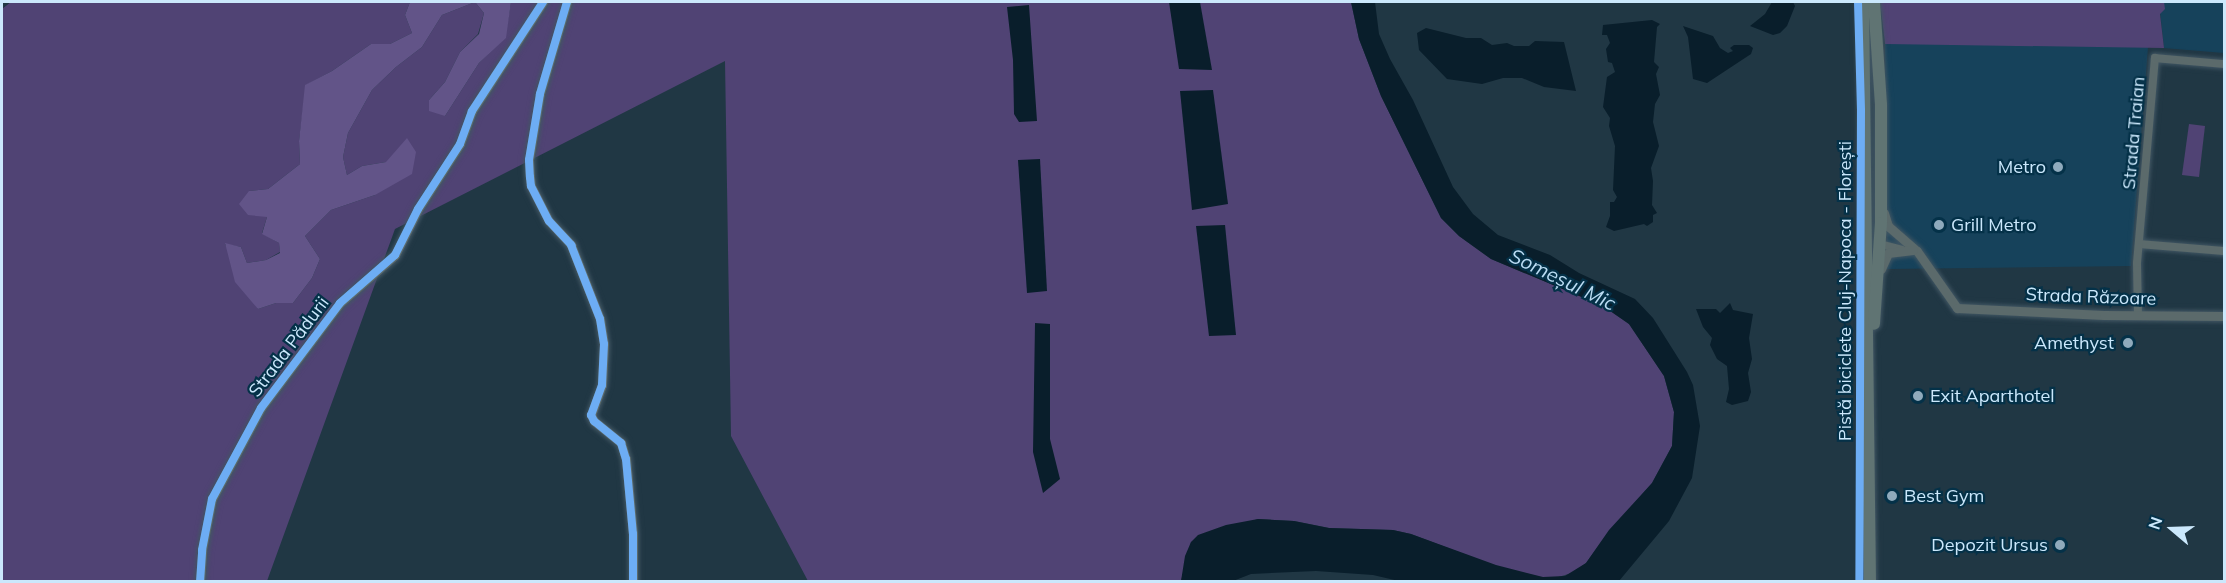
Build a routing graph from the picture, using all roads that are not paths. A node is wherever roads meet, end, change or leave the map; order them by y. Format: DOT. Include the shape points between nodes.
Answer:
graph roads {
  1 [pos="543,2"];
  2 [pos="567,2"];
  3 [pos="1863,2"];
  4 [pos="1874,2"];
  5 [pos="2224,64"];
  6 [pos="1881,200"];
  7 [pos="1896,235"];
  8 [pos="1881,239"];
  9 [pos="2139,244"];
  10 [pos="1913,250"];
  11 [pos="1902,251"];
  12 [pos="2224,251"];
  13 [pos="1877,281"];
  14 [pos="2138,316"];
  15 [pos="2224,316"];
  16 [pos="1869,398"];
  17 [pos="200,582"];
  18 [pos="633,582"];
  19 [pos="1870,582"];
  1 -- 17 [label="street, Strada Pădurii" via="472,111 460,144 418,209 395,255 340,303 261,408 212,499 202,543"];
  2 -- 18 [label="street" via="540,94 529,160 531,186 549,222 571,245 600,319 604,344 602,385 591,415 621,443 626,459"];
  3 -- 16 [label="main road"];
  4 -- 6 [label="main road" via="1881,105"];
  5 -- 9 [label="street, Strada Traian" via="2156,58"];
  6 -- 7 [label="street" via="1886,221"];
  6 -- 8 [label="main road"];
  7 -- 8 [label="street"];
  7 -- 10 [label="street"];
  8 -- 11 [label="street"];
  8 -- 13 [label="main road"];
  9 -- 12 [label="street"];
  9 -- 14 [label="street, Strada Traian"];
  10 -- 11 [label="street"];
  10 -- 14 [label="street, Strada Răzoare" via="1957,308"];
  11 -- 13 [label="street" via="1888,253"];
  13 -- 16 [label="main road"];
  14 -- 15 [label="street, Strada Răzoare"];
  16 -- 19 [label="main road"];
}
